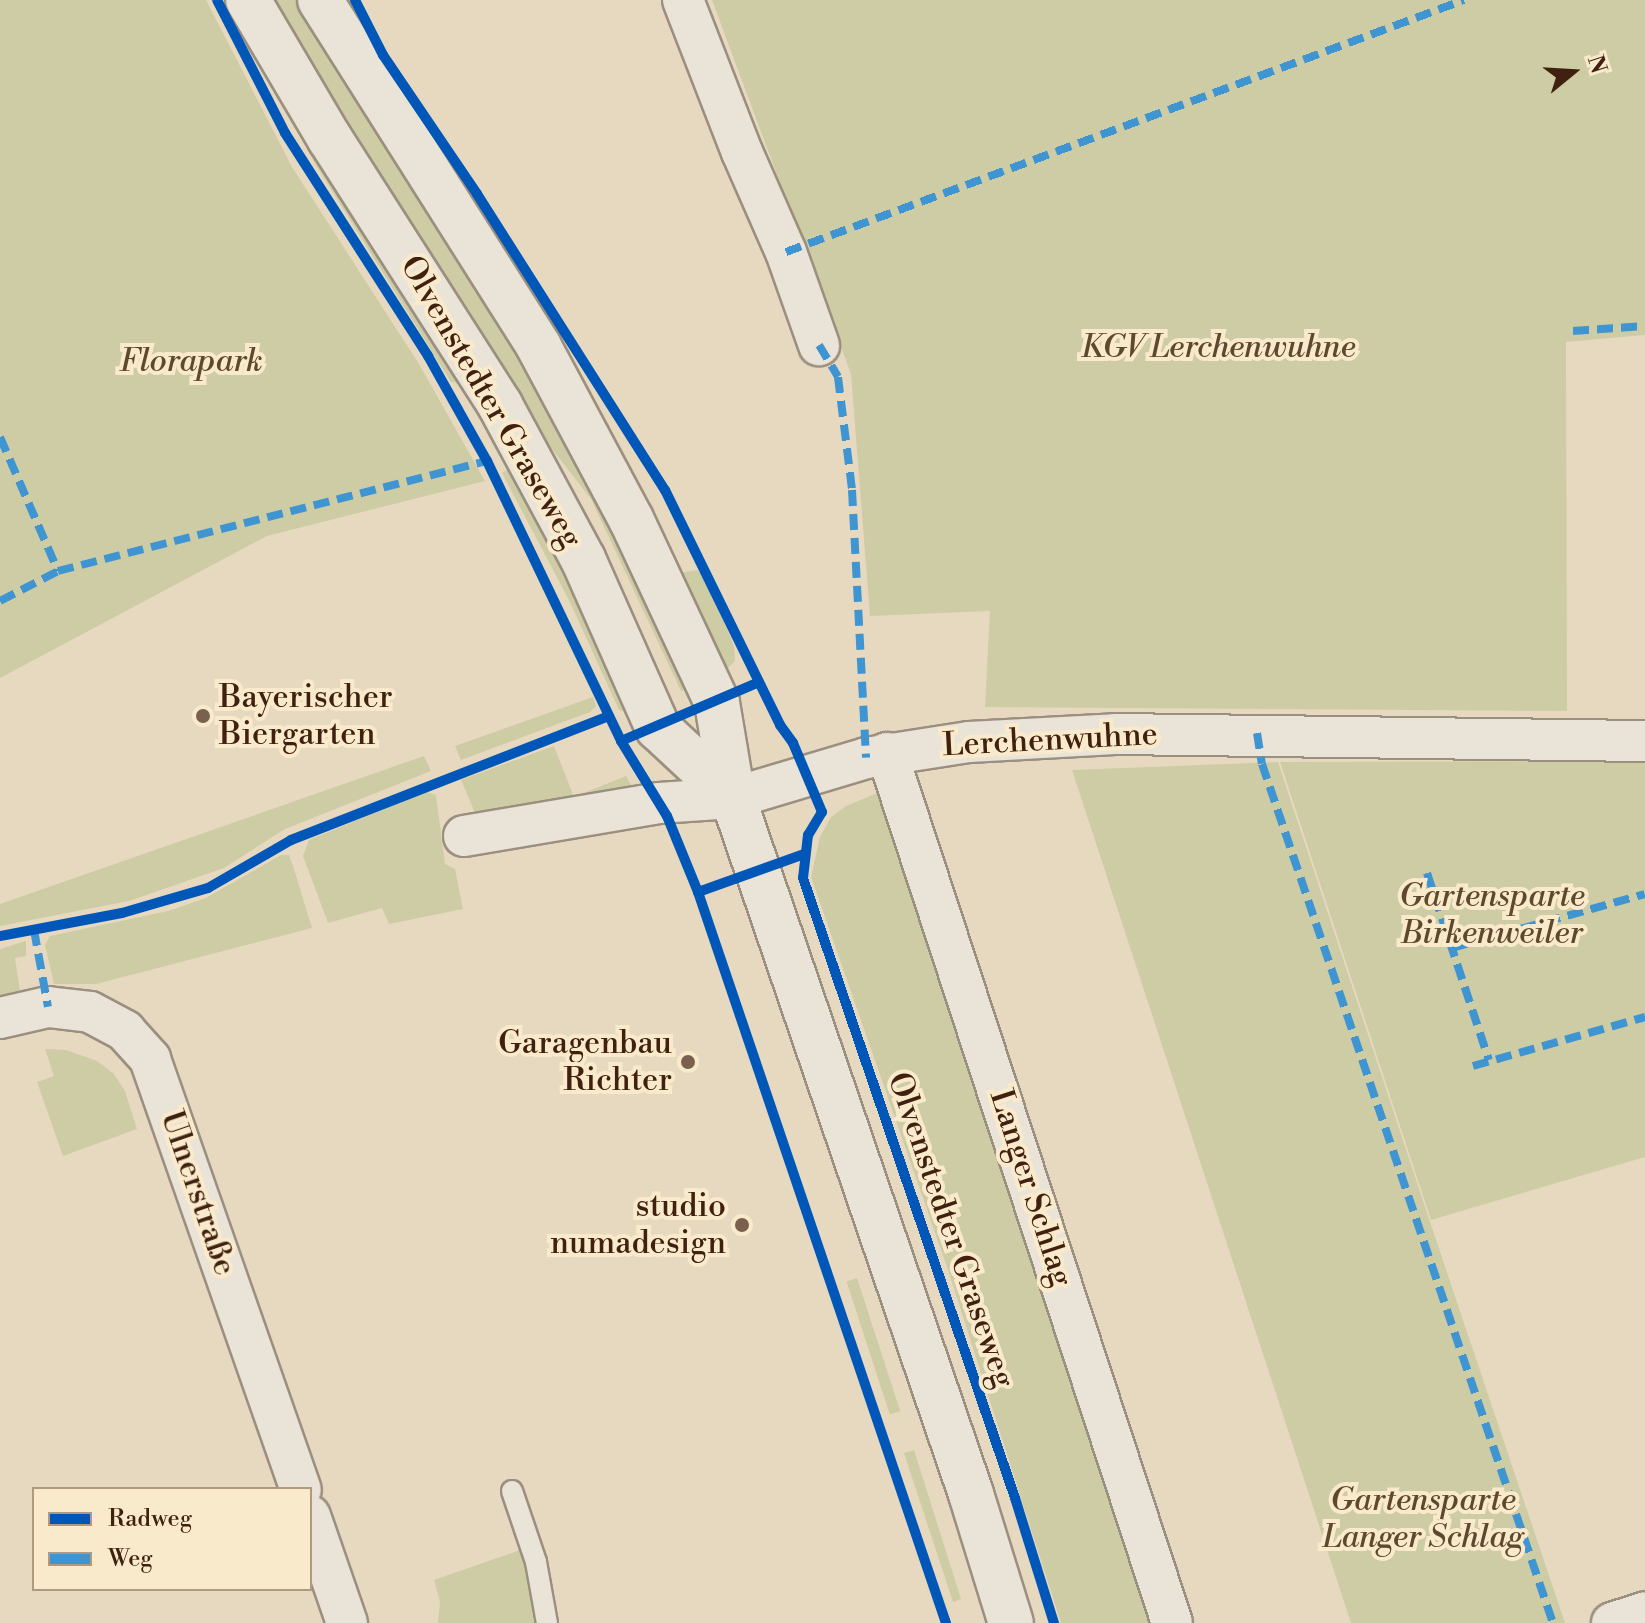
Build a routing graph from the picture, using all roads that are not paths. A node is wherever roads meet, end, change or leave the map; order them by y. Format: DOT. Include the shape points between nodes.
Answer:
graph roads {
  1 [pos="248,0"];
  2 [pos="320,0"];
  3 [pos="683,0"];
  4 [pos="819,345"];
  5 [pos="1645,741"];
  6 [pos="887,753"];
  7 [pos="733,798"];
  8 [pos="464,836"];
  9 [pos="0,1018"];
  10 [pos="300,1487"];
  11 [pos="512,1491"];
  12 [pos="312,1522"];
  13 [pos="1645,1612"];
  14 [pos="347,1623"];
  15 [pos="547,1623"];
  16 [pos="1011,1623"];
  17 [pos="1172,1623"];
  18 [pos="1612,1623"];
  1 -- 7 [label="main road, Olvenstedter Graseweg" via="500,405 583,559 658,728"];
  2 -- 7 [label="main road, Olvenstedter Graseweg" via="509,296 591,441 717,703"];
  3 -- 4 [label="street"];
  5 -- 6 [label="street, Lerchenwuhne" via="1115,734 969,742"];
  6 -- 7 [label="street, Lerchenwuhne"];
  6 -- 17 [label="street, Langer Schlag"];
  7 -- 8 [label="street, Lerchenwuhne" via="659,803"];
  7 -- 16 [label="main road, Olvenstedter Graseweg"];
  9 -- 10 [label="street, Ulnerstraße" via="48,1007 90,1012 125,1031 150,1059"];
  11 -- 15 [label="lane" via="536,1562"];
  12 -- 14 [label="street"];
  13 -- 18 [label="street"];
}
